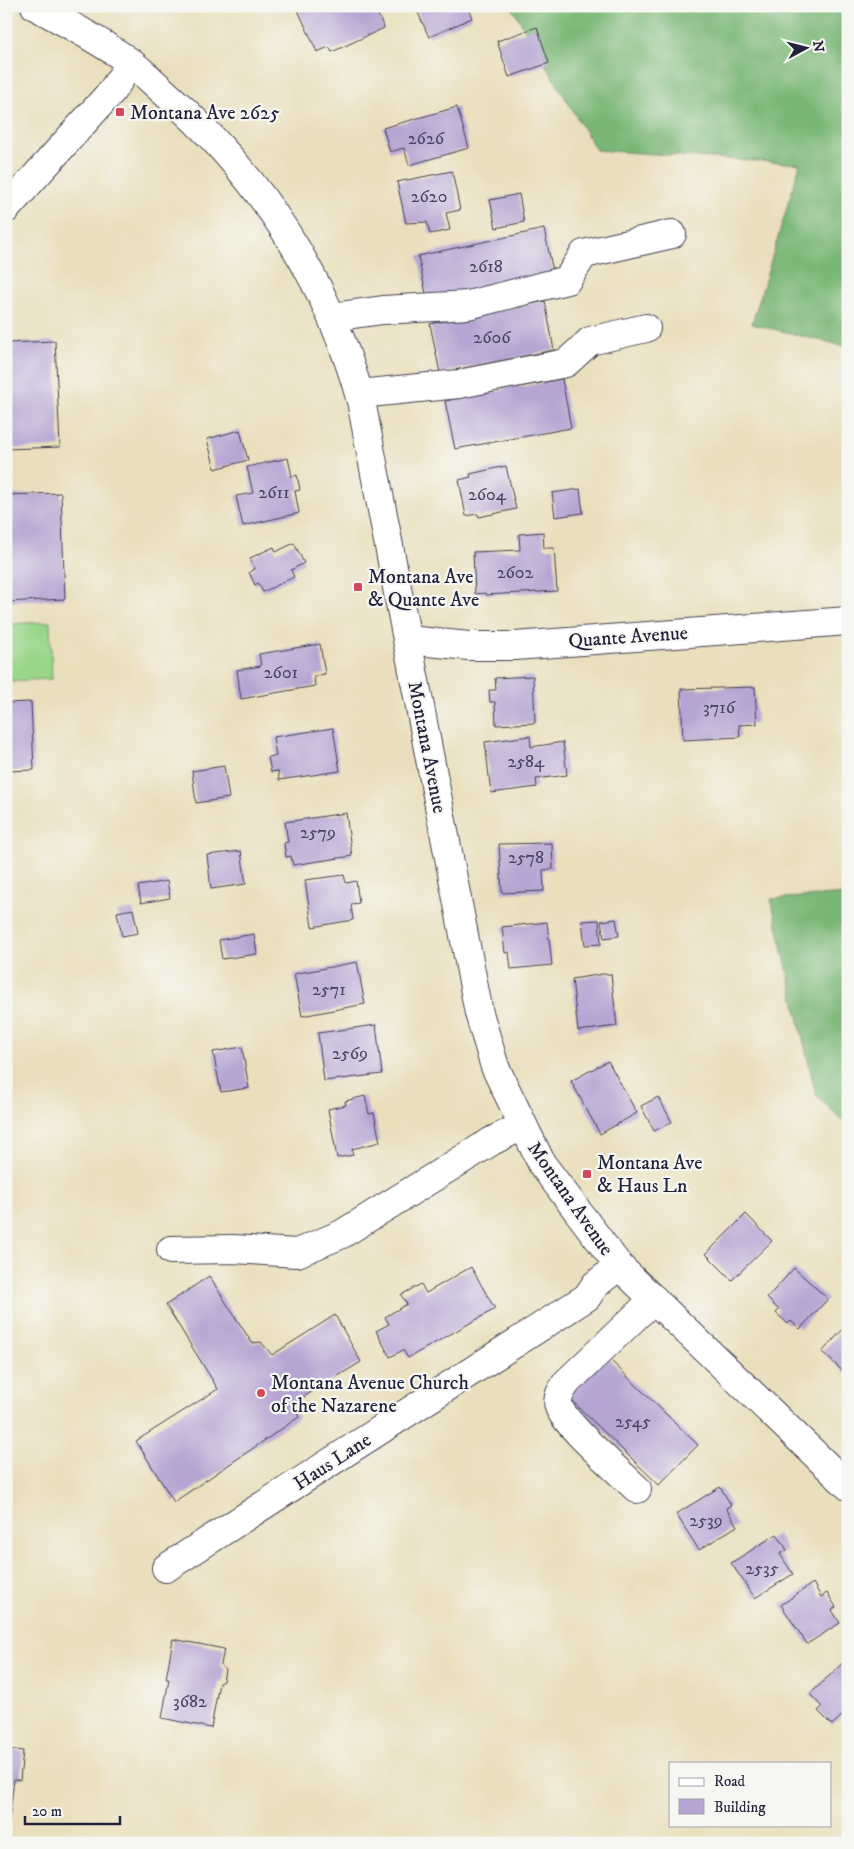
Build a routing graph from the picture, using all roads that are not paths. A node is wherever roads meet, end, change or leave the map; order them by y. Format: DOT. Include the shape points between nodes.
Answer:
graph roads {
  1 [pos="35,6"];
  2 [pos="131,62"];
  3 [pos="6,209"];
  4 [pos="672,234"];
  5 [pos="332,317"];
  6 [pos="646,328"];
  7 [pos="359,394"];
  8 [pos="848,621"];
  9 [pos="408,640"];
  10 [pos="522,1126"];
  11 [pos="171,1250"];
  12 [pos="619,1266"];
  13 [pos="654,1299"];
  14 [pos="848,1486"];
  15 [pos="637,1489"];
  16 [pos="166,1568"];
  1 -- 2 [label="street, Montana Avenue"];
  2 -- 3 [label="street" via="111,92"];
  2 -- 5 [label="street, Montana Avenue" via="194,117 242,169 285,230"];
  4 -- 5 [label="street" via="584,254 567,280 468,305"];
  5 -- 7 [label="street, Montana Avenue"];
  6 -- 7 [label="street" via="590,341 566,363 459,384"];
  7 -- 9 [label="street, Montana Avenue"];
  8 -- 9 [label="street, Quante Avenue" via="515,646 469,646"];
  9 -- 10 [label="street, Montana Avenue" via="479,1013 495,1066"];
  10 -- 11 [label="street" via="492,1141 342,1234 297,1252"];
  10 -- 12 [label="street, Montana Avenue" via="542,1164"];
  12 -- 13 [label="street, Montana Avenue"];
  12 -- 16 [label="street, Haus Lane" via="595,1285 587,1297"];
  13 -- 14 [label="street, Montana Avenue"];
  13 -- 15 [label="street" via="567,1382 559,1395 558,1405 566,1420"];
}
